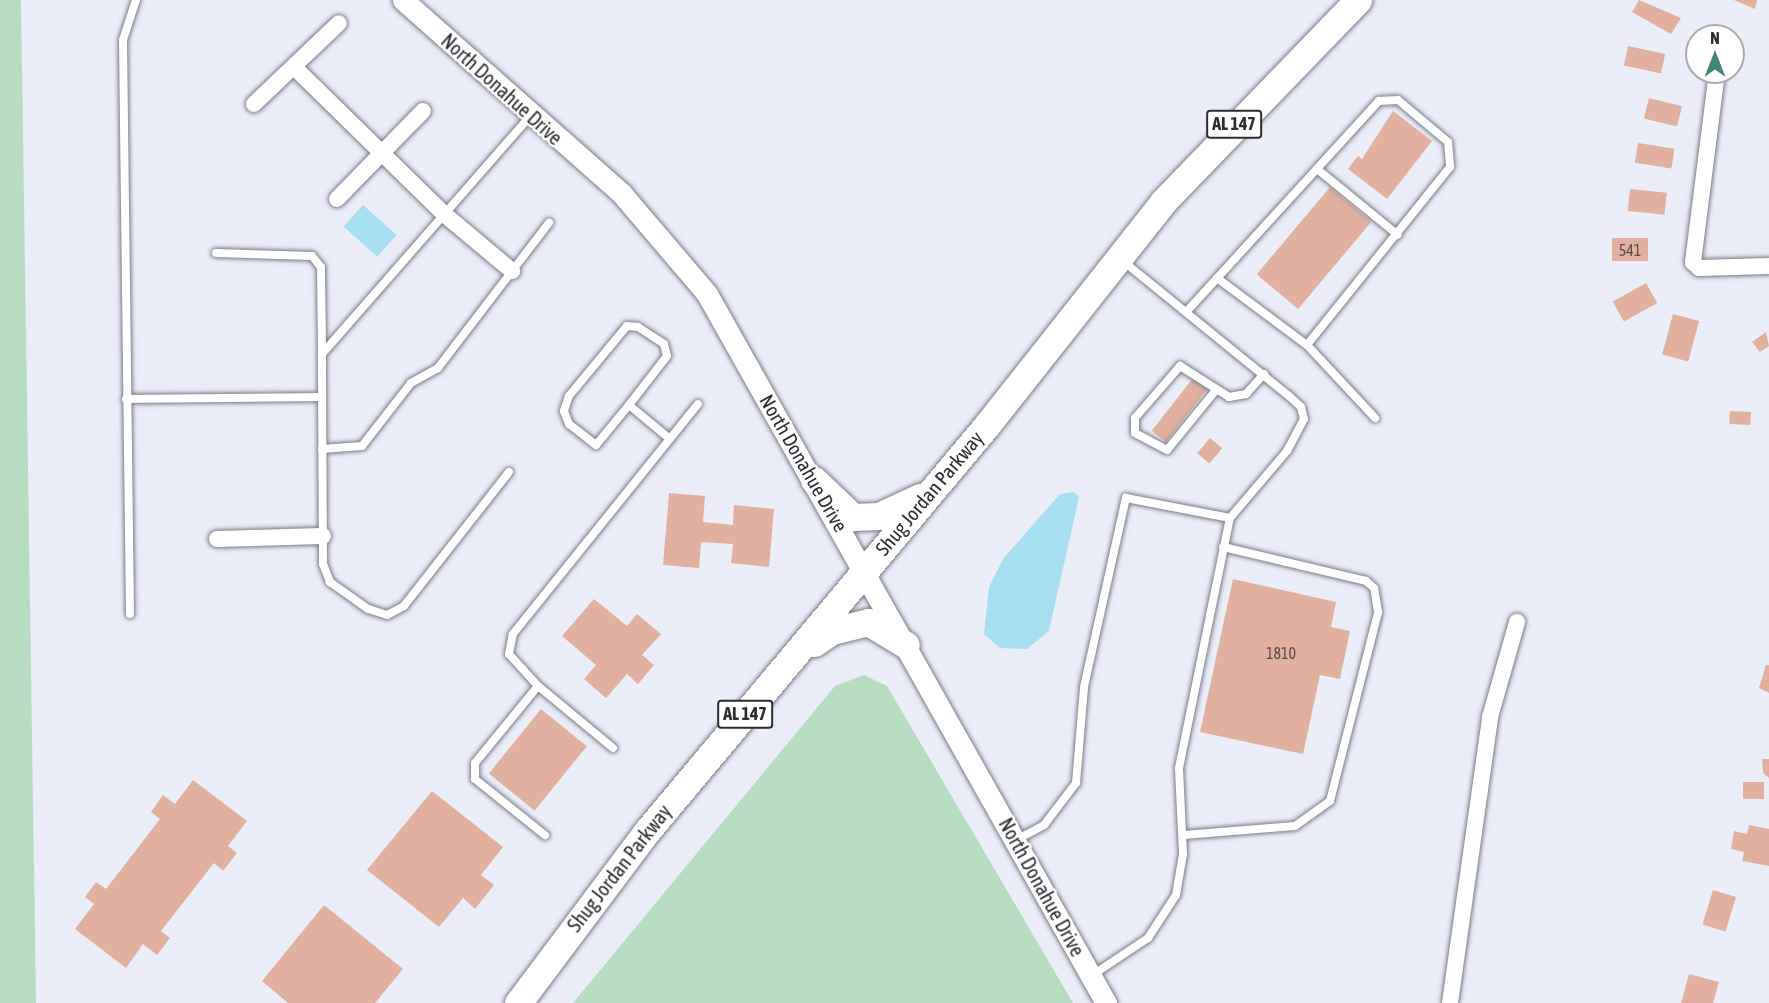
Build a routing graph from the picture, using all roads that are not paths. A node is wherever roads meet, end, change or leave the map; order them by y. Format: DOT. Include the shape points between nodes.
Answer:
graph roads {
  1 [pos="136,0"];
  2 [pos="403,0"];
  3 [pos="1358,0"];
  4 [pos="339,23"];
  5 [pos="294,67"];
  6 [pos="1715,84"];
  7 [pos="254,104"];
  8 [pos="423,111"];
  9 [pos="530,116"];
  10 [pos="381,153"];
  11 [pos="1317,169"];
  12 [pos="337,199"];
  13 [pos="444,214"];
  14 [pos="549,224"];
  15 [pos="1398,235"];
  16 [pos="216,253"];
  17 [pos="1118,257"];
  18 [pos="1769,266"];
  19 [pos="512,271"];
  20 [pos="1217,278"];
  21 [pos="1188,310"];
  22 [pos="1306,345"];
  23 [pos="322,354"];
  24 [pos="1264,374"];
  25 [pos="1216,390"];
  26 [pos="322,397"];
  27 [pos="126,399"];
  28 [pos="698,404"];
  29 [pos="628,405"];
  30 [pos="1375,418"];
  31 [pos="670,439"];
  32 [pos="322,449"];
  33 [pos="509,472"];
  34 [pos="814,480"];
  35 [pos="929,493"];
  36 [pos="1230,518"];
  37 [pos="323,537"];
  38 [pos="217,539"];
  39 [pos="1223,547"];
  40 [pos="866,568"];
  41 [pos="130,614"];
  42 [pos="1517,622"];
  43 [pos="906,645"];
  44 [pos="793,658"];
  45 [pos="538,686"];
  46 [pos="613,748"];
  47 [pos="545,835"];
  48 [pos="1184,835"];
  49 [pos="1016,840"];
  50 [pos="1091,976"];
  51 [pos="518,1003"];
  52 [pos="1106,1003"];
  53 [pos="1450,1003"];
  1 -- 27 [label="lane" via="123,40"];
  2 -- 9 [label="street, North Donahue Drive"];
  3 -- 17 [label="main road, Shug Jordan Parkway / AL 147" via="1229,129"];
  4 -- 5 [label="street"];
  5 -- 7 [label="street"];
  5 -- 10 [label="street"];
  6 -- 18 [label="street" via="1693,262 1699,268"];
  8 -- 10 [label="street"];
  9 -- 13 [label="lane"];
  9 -- 34 [label="street, North Donahue Drive" via="622,194 707,294"];
  10 -- 12 [label="street"];
  10 -- 13 [label="street"];
  11 -- 15 [label="lane"];
  11 -- 15 [label="lane" via="1380,101 1398,100 1449,142 1452,156 1443,180"];
  11 -- 20 [label="lane"];
  13 -- 19 [label="street"];
  13 -- 23 [label="lane"];
  14 -- 19 [label="lane"];
  15 -- 22 [label="lane"];
  16 -- 23 [label="lane" via="312,256 321,267"];
  17 -- 21 [label="lane"];
  17 -- 35 [label="main road, Shug Jordan Parkway / AL 147"];
  19 -- 32 [label="lane" via="438,368 411,383 362,446"];
  20 -- 21 [label="lane"];
  20 -- 22 [label="lane"];
  21 -- 24 [label="lane"];
  22 -- 30 [label="lane"];
  23 -- 26 [label="lane"];
  24 -- 25 [label="lane" via="1238,398"];
  24 -- 36 [label="lane" via="1301,407 1302,430"];
  25 -- 25 [label="lane" via="1167,450 1155,448 1135,433 1135,418 1175,368 1186,366"];
  26 -- 27 [label="lane"];
  26 -- 32 [label="lane"];
  27 -- 41 [label="lane"];
  28 -- 31 [label="lane"];
  29 -- 29 [label="lane" via="667,356 664,345 638,327 627,326 569,396 564,411 569,424 596,445"];
  29 -- 31 [label="lane"];
  31 -- 45 [label="lane" via="513,634 509,654"];
  32 -- 37 [label="lane"];
  33 -- 37 [label="lane" via="404,606 387,615 346,598 330,582"];
  34 -- 35 [label="main road" via="842,509 865,519"];
  34 -- 40 [label="street, North Donahue Drive"];
  35 -- 40 [label="main road, Shug Jordan Parkway / AL 147"];
  36 -- 39 [label="lane"];
  36 -- 49 [label="lane" via="1126,498 1084,687 1076,783 1044,825"];
  37 -- 38 [label="street"];
  39 -- 48 [label="lane" via="1179,768"];
  39 -- 48 [label="lane" via="1366,581 1374,588 1377,612 1330,801 1294,826"];
  40 -- 43 [label="street, North Donahue Drive"];
  40 -- 44 [label="main road, Shug Jordan Parkway / AL 147"];
  42 -- 53 [label="street" via="1490,717"];
  43 -- 44 [label="main road" via="868,622 850,624"];
  43 -- 49 [label="street, North Donahue Drive"];
  44 -- 51 [label="main road, Shug Jordan Parkway / AL 147" via="648,830"];
  45 -- 46 [label="lane"];
  45 -- 47 [label="lane" via="475,763 475,779"];
  48 -- 50 [label="lane" via="1182,872 1166,914 1126,957"];
  49 -- 50 [label="street, North Donahue Drive"];
  50 -- 52 [label="street, North Donahue Drive"];
}
